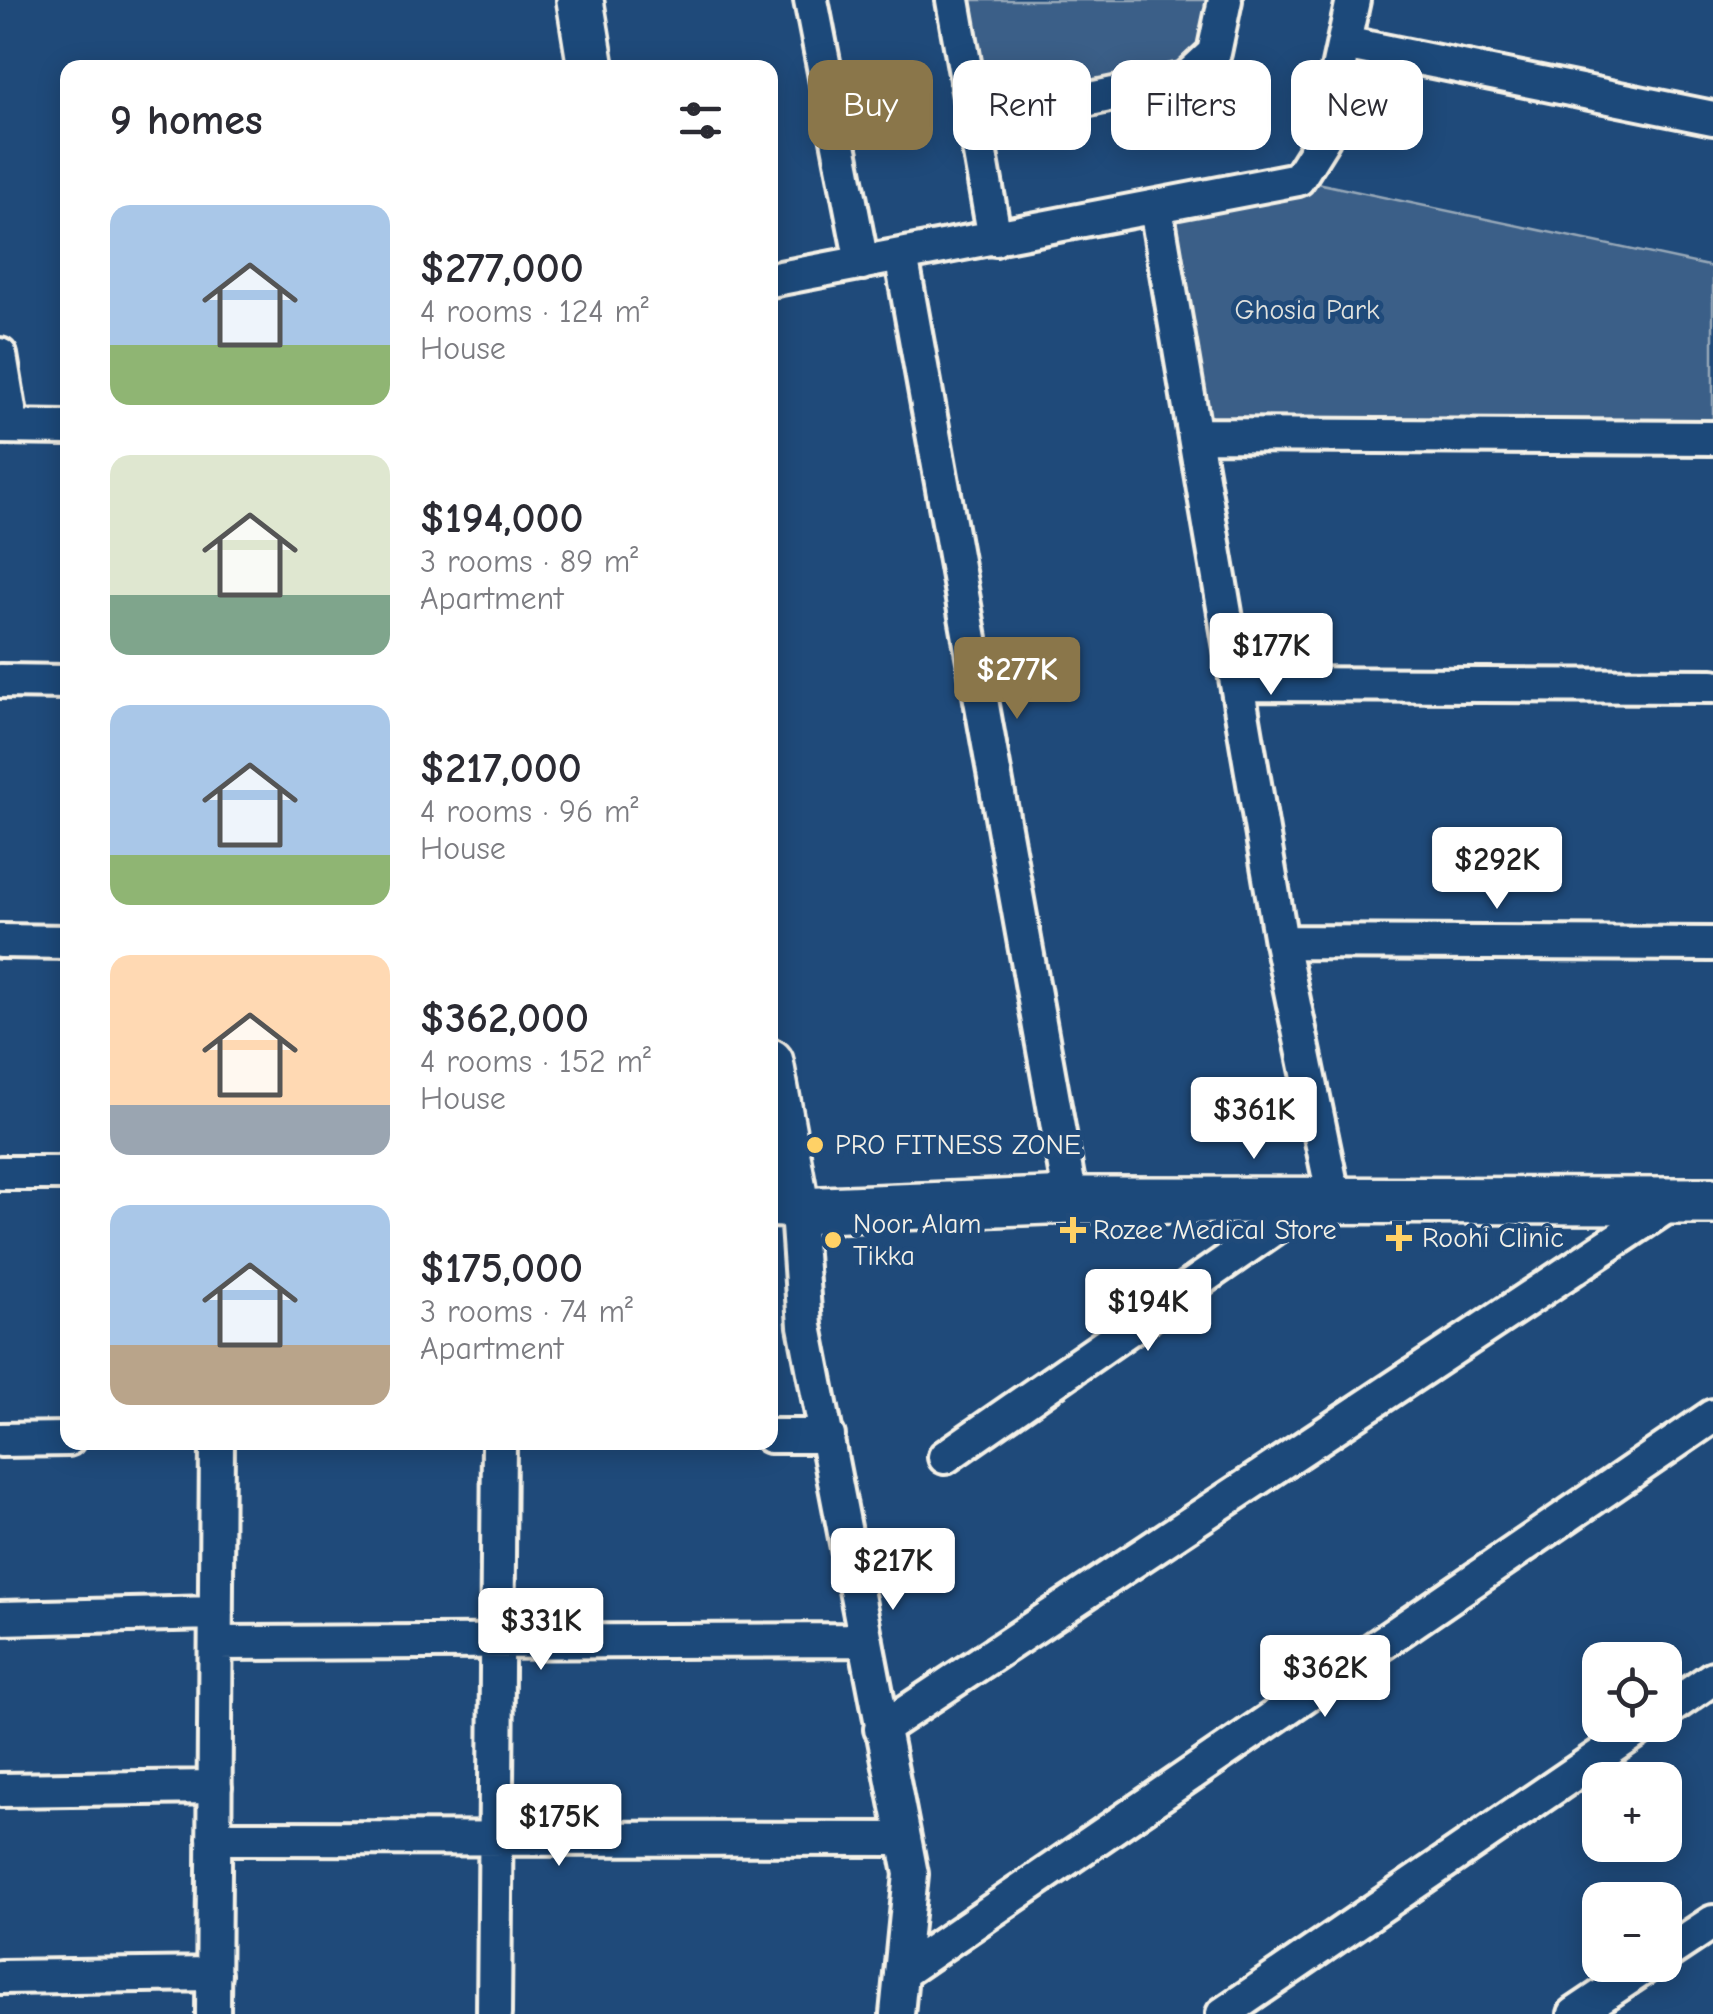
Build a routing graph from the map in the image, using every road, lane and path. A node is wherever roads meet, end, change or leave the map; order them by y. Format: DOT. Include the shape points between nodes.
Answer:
graph roads {
  1 [pos="580,0"];
  2 [pos="810,0"];
  3 [pos="953,0"];
  4 [pos="1225,0"];
  5 [pos="1353,0"];
  6 [pos="1344,42"];
  7 [pos="591,60"];
  8 [pos="963,60"];
  9 [pos="1091,100"];
  10 [pos="1713,118"];
  11 [pos="979,150"];
  12 [pos="1156,208"];
  13 [pos="995,239"];
  14 [pos="902,256"];
  15 [pos="862,263"];
  16 [pos="778,279"];
  17 [pos="0,355"];
  18 [pos="6,427"];
  19 [pos="60,428"];
  20 [pos="1195,435"];
  21 [pos="1713,438"];
  22 [pos="0,681"];
  23 [pos="60,682"];
  24 [pos="1237,684"];
  25 [pos="1713,686"];
  26 [pos="0,941"];
  27 [pos="60,942"];
  28 [pos="1281,942"];
  29 [pos="1713,944"];
  30 [pos="778,1147"];
  31 [pos="60,1173"];
  32 [pos="0,1174"];
  33 [pos="1325,1199"];
  34 [pos="1070,1200"];
  35 [pos="1694,1201"];
  36 [pos="784,1211"];
  37 [pos="1713,1416"];
  38 [pos="778,1436"];
  39 [pos="828,1436"];
  40 [pos="60,1439"];
  41 [pos="0,1440"];
  42 [pos="218,1450"];
  43 [pos="499,1450"];
  44 [pos="945,1457"];
  45 [pos="0,1618"];
  46 [pos="216,1628"];
  47 [pos="866,1640"];
  48 [pos="498,1642"];
  49 [pos="1713,1678"];
  50 [pos="1682,1699"];
  51 [pos="881,1729"];
  52 [pos="1620,1742"];
  53 [pos="215,1787"];
  54 [pos="0,1790"];
  55 [pos="214,1838"];
  56 [pos="496,1838"];
  57 [pos="904,1839"];
  58 [pos="1713,1922"];
  59 [pos="1682,1943"];
  60 [pos="901,1972"];
  61 [pos="214,1974"];
  62 [pos="0,1976"];
  63 [pos="1623,1982"];
  64 [pos="213,2014"];
  65 [pos="494,2014"];
  66 [pos="896,2014"];
  67 [pos="1223,2014"];
  68 [pos="1575,2014"];
  1 -- 7 [label="street"];
  2 -- 15 [label="street"];
  3 -- 8 [label="street"];
  4 -- 9 [label="street" via="1214,53 1186,80"];
  5 -- 6 [label="street"];
  6 -- 10 [label="street"];
  6 -- 12 [label="street" via="1323,139 1298,178"];
  11 -- 13 [label="street"];
  12 -- 13 [label="street"];
  12 -- 20 [label="street"];
  13 -- 14 [label="street"];
  14 -- 15 [label="street"];
  14 -- 34 [label="street"];
  15 -- 16 [label="street"];
  17 -- 18 [label="street"];
  18 -- 19 [label="street"];
  20 -- 21 [label="street"];
  20 -- 24 [label="street"];
  22 -- 23 [label="street"];
  24 -- 25 [label="street"];
  24 -- 28 [label="street"];
  26 -- 27 [label="street"];
  28 -- 29 [label="street"];
  28 -- 33 [label="street"];
  30 -- 36 [label="street"];
  31 -- 32 [label="street"];
  33 -- 34 [label="street"];
  33 -- 35 [label="street"];
  33 -- 44 [label="street"];
  34 -- 36 [label="street"];
  35 -- 51 [label="street"];
  36 -- 39 [label="street"];
  37 -- 60 [label="street"];
  38 -- 39 [label="street"];
  39 -- 47 [label="street"];
  40 -- 41 [label="street"];
  42 -- 46 [label="street"];
  43 -- 48 [label="street"];
  45 -- 46 [label="street"];
  46 -- 48 [label="street"];
  46 -- 53 [label="street"];
  47 -- 48 [label="street"];
  47 -- 51 [label="street"];
  48 -- 56 [label="street"];
  49 -- 50 [label="street"];
  51 -- 57 [label="street"];
  52 -- 67 [label="street"];
  53 -- 54 [label="street"];
  53 -- 55 [label="street"];
  55 -- 56 [label="street"];
  55 -- 61 [label="street"];
  56 -- 57 [label="street"];
  56 -- 65 [label="street"];
  57 -- 60 [label="street" via="911,1874"];
  58 -- 59 [label="street"];
  60 -- 66 [label="street"];
  61 -- 62 [label="street"];
  61 -- 64 [label="street"];
  63 -- 68 [label="street"];
}
